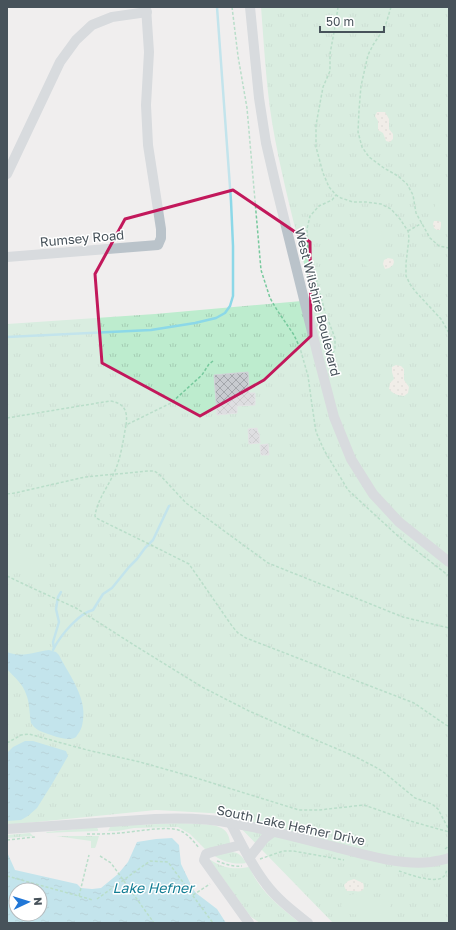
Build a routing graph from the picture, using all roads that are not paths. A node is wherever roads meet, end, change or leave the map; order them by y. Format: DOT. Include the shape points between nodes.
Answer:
graph roads {
  1 [pos="250,7"];
  2 [pos="146,9"];
  3 [pos="7,174"];
  4 [pos="7,257"];
  5 [pos="449,562"];
  6 [pos="230,822"];
  7 [pos="7,829"];
  8 [pos="273,832"];
  9 [pos="242,845"];
  10 [pos="448,853"];
  11 [pos="251,861"];
  12 [pos="249,923"];
  13 [pos="308,923"];
  1 -- 5 [label="street, West Wilshire Boulevard" via="266,143 334,417 351,459 373,494 399,522"];
  2 -- 3 [label="street" via="92,25 76,40 60,62"];
  2 -- 4 [label="street, Rumsey Road" via="149,52 146,105 148,145 161,229 158,245"];
  6 -- 7 [label="street, South Lake Hefner Drive" via="174,818"];
  6 -- 8 [label="street, South Lake Hefner Drive"];
  6 -- 9 [label="street"];
  8 -- 10 [label="street, South Lake Hefner Drive" via="399,862 445,860"];
  8 -- 11 [label="street" via="260,843"];
  9 -- 11 [label="street"];
  9 -- 12 [label="street" via="206,854 204,860"];
  11 -- 13 [label="street" via="265,884"];
}
